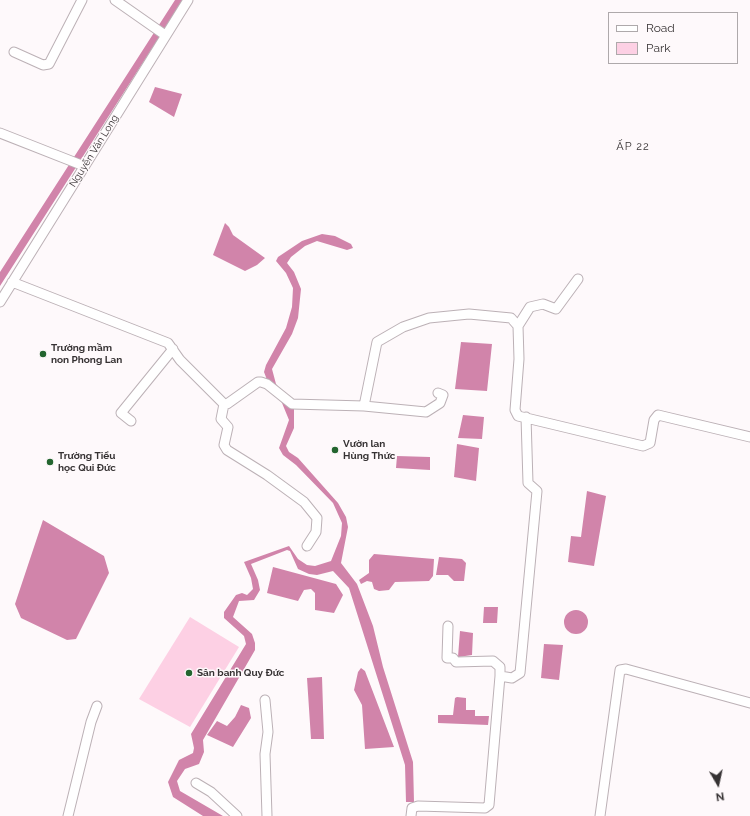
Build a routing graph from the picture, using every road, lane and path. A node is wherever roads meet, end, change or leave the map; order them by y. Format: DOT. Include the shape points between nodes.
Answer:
graph roads {
  1 [pos="82,0"];
  2 [pos="116,0"];
  3 [pos="188,0"];
  4 [pos="165,35"];
  5 [pos="14,52"];
  6 [pos="0,133"];
  7 [pos="84,166"];
  8 [pos="578,279"];
  9 [pos="12,282"];
  10 [pos="0,302"];
  11 [pos="518,326"];
  12 [pos="174,349"];
  13 [pos="438,394"];
  14 [pos="224,404"];
  15 [pos="364,406"];
  16 [pos="526,417"];
  17 [pos="131,421"];
  18 [pos="750,437"];
  19 [pos="307,546"];
  20 [pos="448,626"];
  21 [pos="500,676"];
  22 [pos="265,700"];
  23 [pos="750,703"];
  24 [pos="97,706"];
  25 [pos="196,783"];
  26 [pos="68,816"];
  27 [pos="237,816"];
  28 [pos="268,816"];
  29 [pos="411,816"];
  30 [pos="600,816"];
  1 -- 5 [label="street" via="49,64 43,65"];
  2 -- 4 [label="street"];
  3 -- 4 [label="street, Nguyễn Văn Long"];
  4 -- 7 [label="street, Nguyễn Văn Long"];
  6 -- 7 [label="street"];
  7 -- 9 [label="street, Nguyễn Văn Long"];
  8 -- 11 [label="street" via="556,309 543,304 530,307"];
  9 -- 10 [label="street, Nguyễn Văn Long"];
  9 -- 12 [label="street" via="168,343"];
  11 -- 15 [label="street" via="511,318 469,314 429,318 403,327 377,342"];
  11 -- 16 [label="street" via="519,359 515,410 518,416"];
  12 -- 14 [label="street" via="180,360"];
  12 -- 17 [label="street" via="120,413"];
  13 -- 15 [label="street" via="443,395 440,403 426,412"];
  14 -- 15 [label="street" via="258,382 264,382 292,404"];
  14 -- 19 [label="street" via="221,419 228,427 224,445 227,450 304,502 317,518 316,532"];
  16 -- 18 [label="street" via="643,446 650,444 654,420 658,416"];
  16 -- 21 [label="street" via="528,483 537,491 520,673 512,678"];
  20 -- 21 [label="street" via="446,658 453,658 456,662 493,661 500,667"];
  21 -- 29 [label="street" via="490,805 485,808 418,806 412,808"];
  22 -- 28 [label="street" via="268,732 265,754"];
  23 -- 30 [label="street" via="626,669 620,670"];
  24 -- 26 [label="street"];
  25 -- 27 [label="street" via="211,792"];
}
